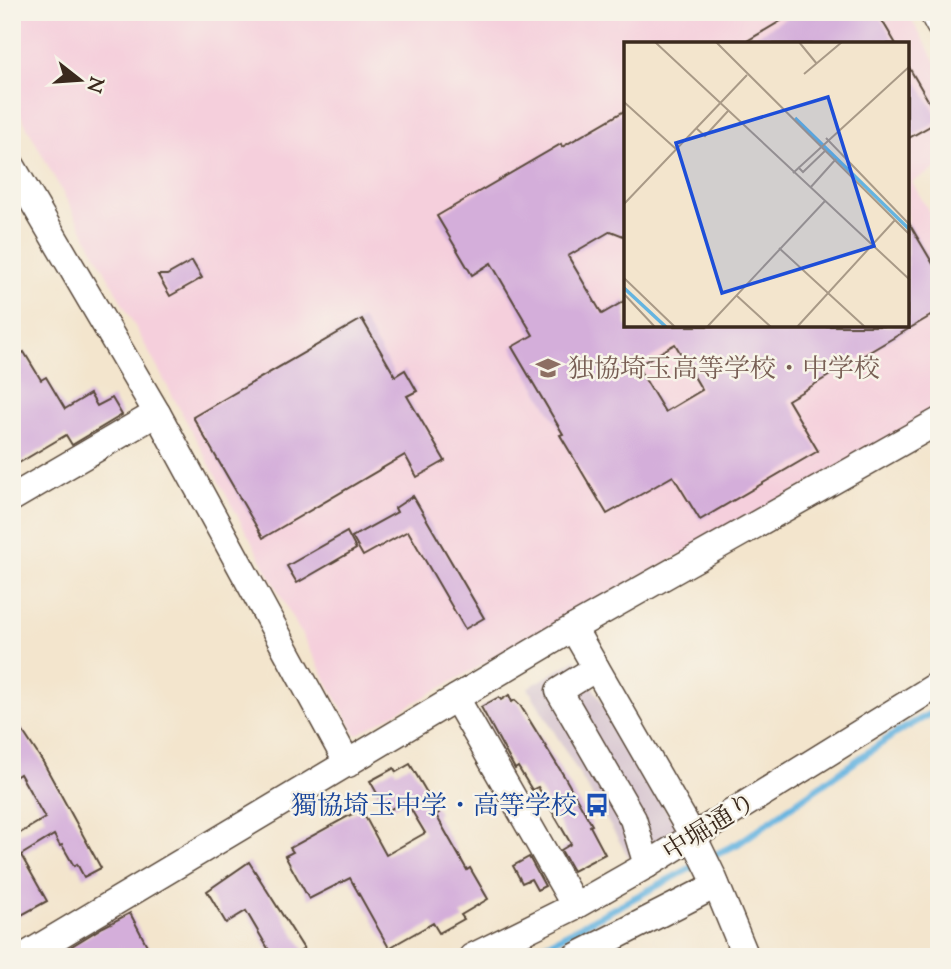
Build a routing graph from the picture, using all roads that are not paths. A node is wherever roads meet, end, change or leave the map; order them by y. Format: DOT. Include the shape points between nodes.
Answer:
graph roads {
  1 [pos="932,12"];
  2 [pos="939,25"];
  3 [pos="12,166"];
  4 [pos="157,413"];
  5 [pos="939,421"];
  6 [pos="12,498"];
  7 [pos="573,628"];
  8 [pos="596,668"];
  9 [pos="939,684"];
  10 [pos="456,698"];
  11 [pos="348,764"];
  12 [pos="670,796"];
  13 [pos="633,818"];
  14 [pos="696,843"];
  15 [pos="647,865"];
  16 [pos="715,881"];
  17 [pos="575,906"];
  18 [pos="23,957"];
  19 [pos="472,957"];
  20 [pos="575,957"];
  21 [pos="746,957"];
  1 -- 2 [label="street"];
  3 -- 4 [label="street"];
  4 -- 6 [label="street"];
  4 -- 11 [label="street"];
  5 -- 7 [label="street"];
  7 -- 8 [label="street"];
  7 -- 10 [label="street"];
  8 -- 12 [label="street"];
  8 -- 13 [label="street" via="559,691"];
  9 -- 14 [label="street, 中堀通り"];
  10 -- 11 [label="street"];
  10 -- 17 [label="street"];
  11 -- 18 [label="street"];
  12 -- 13 [label="street"];
  12 -- 14 [label="street"];
  13 -- 15 [label="street"];
  14 -- 15 [label="street, 中堀通り"];
  14 -- 16 [label="street"];
  15 -- 17 [label="street, 中堀通り"];
  16 -- 20 [label="street"];
  16 -- 21 [label="street"];
  17 -- 19 [label="street, 中堀通り"];
}
